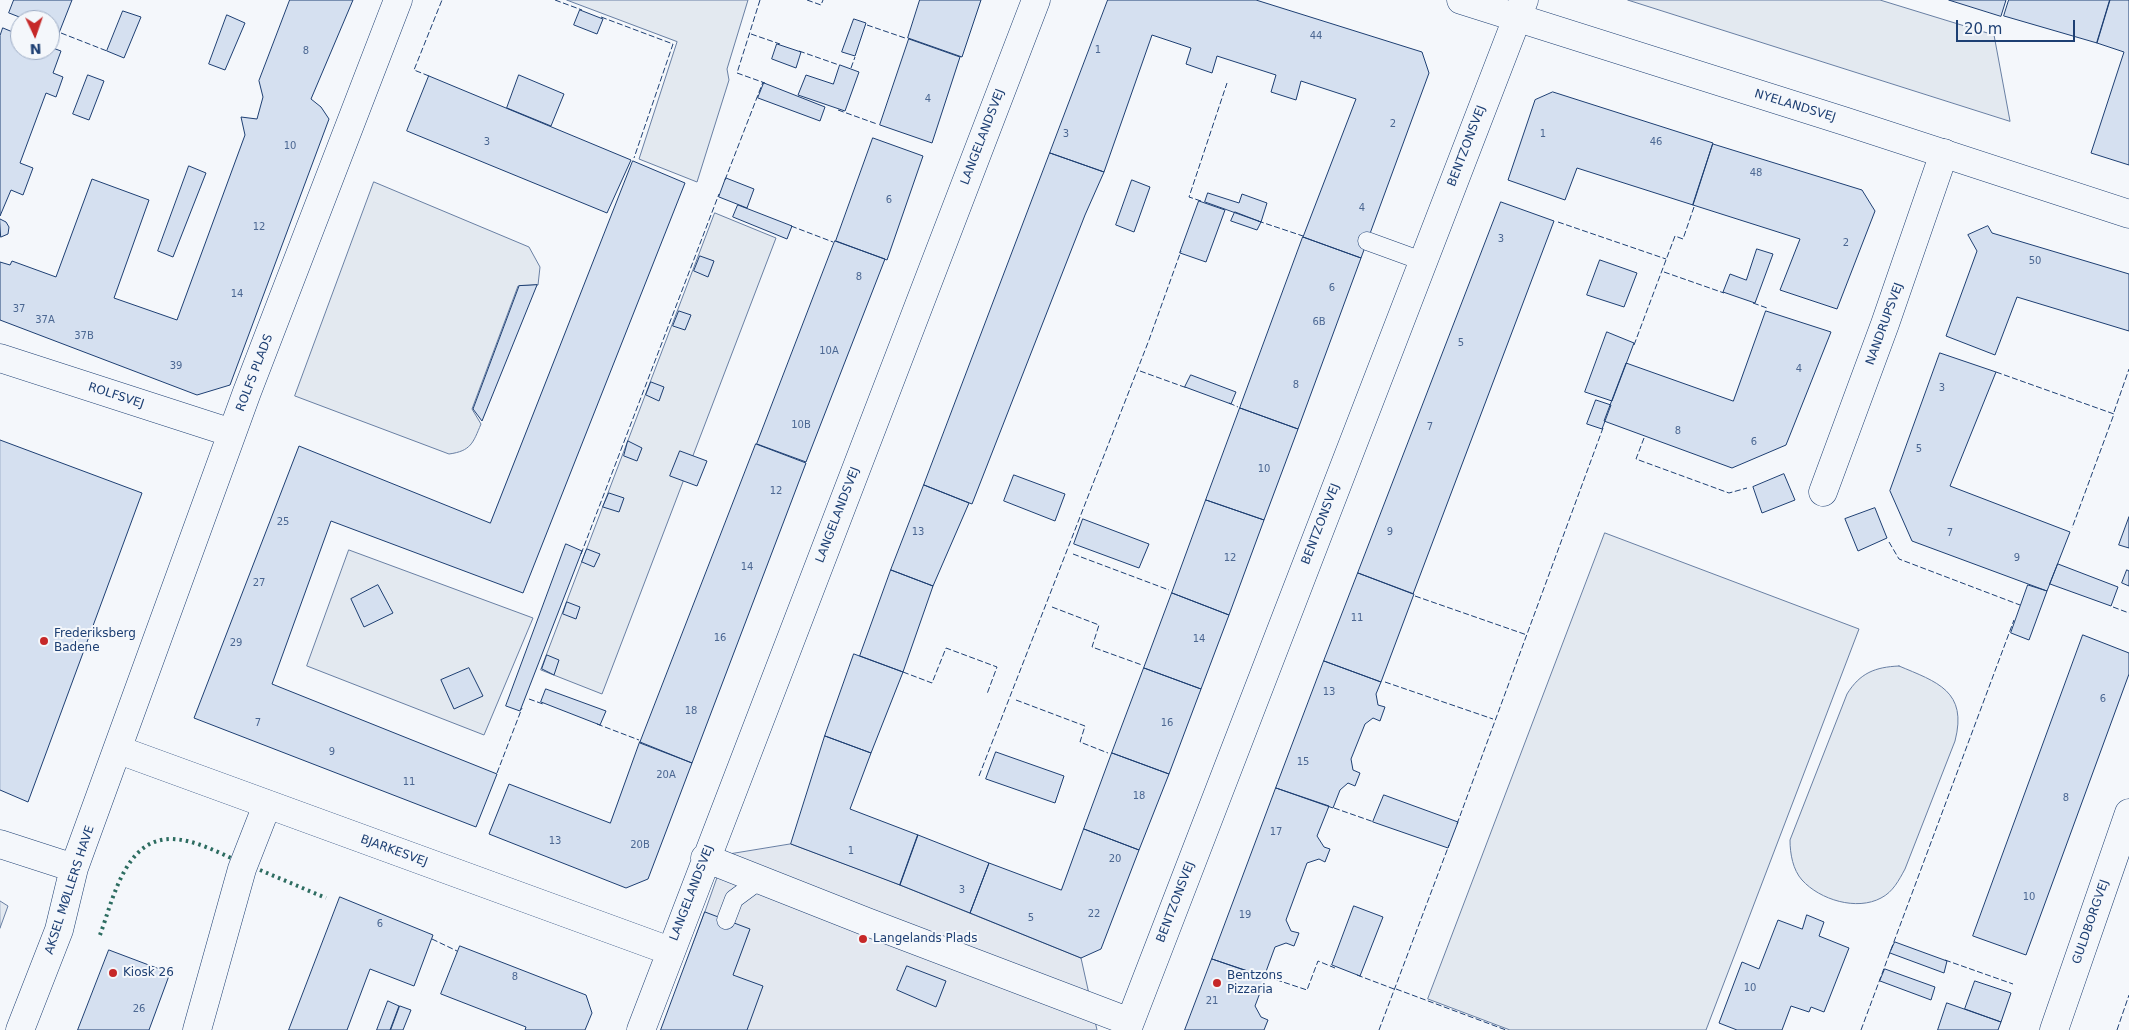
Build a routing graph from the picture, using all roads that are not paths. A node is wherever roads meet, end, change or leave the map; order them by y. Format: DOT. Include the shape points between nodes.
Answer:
graph roads {
  1 [pos="398,0"];
  2 [pos="1036,0"];
  3 [pos="1460,0"];
  4 [pos="1520,9"];
  5 [pos="1944,154"];
  6 [pos="2129,214"];
  7 [pos="1367,241"];
  8 [pos="1422,261"];
  9 [pos="0,358"];
  10 [pos="232,433"];
  11 [pos="1823,492"];
  12 [pos="119,750"];
  13 [pos="267,805"];
  14 [pos="2129,813"];
  15 [pos="0,844"];
  16 [pos="705,858"];
  17 [pos="74,868"];
  18 [pos="761,879"];
  19 [pos="726,920"];
  20 [pos="670,951"];
  21 [pos="1129,1026"];
  22 [pos="20,1030"];
  23 [pos="197,1030"];
  24 [pos="640,1030"];
  25 [pos="2054,1030"];
  1 -- 10 [label="street, ROLFS PLADS"];
  2 -- 16 [label="street, LANGELANDSVEJ"];
  3 -- 4 [label="street, NYELANDSVEJ"];
  4 -- 5 [label="street, NYELANDSVEJ"];
  4 -- 8 [label="street, BENTZONSVEJ"];
  5 -- 6 [label="street, NYELANDSVEJ"];
  5 -- 11 [label="street, NANDRUPSVEJ"];
  7 -- 8 [label="lane"];
  8 -- 21 [label="street, BENTZONSVEJ"];
  9 -- 10 [label="street, ROLFSVEJ"];
  10 -- 12 [label="street, ROLFS PLADS"];
  12 -- 13 [label="street, BJARKESVEJ"];
  12 -- 17 [label="street, AKSEL MØLLERS HAVE"];
  13 -- 20 [label="street, BJARKESVEJ"];
  13 -- 23 [label="street" via="242,870"];
  14 -- 25 [label="street, GULDBORGVEJ"];
  15 -- 17 [label="street"];
  16 -- 18 [label="street"];
  16 -- 20 [label="street, LANGELANDSVEJ"];
  17 -- 22 [label="street, AKSEL MØLLERS HAVE" via="60,930"];
  18 -- 19 [label="lane" via="734,899"];
  18 -- 21 [label="street"];
  20 -- 24 [label="street, LANGELANDSVEJ"];
}
